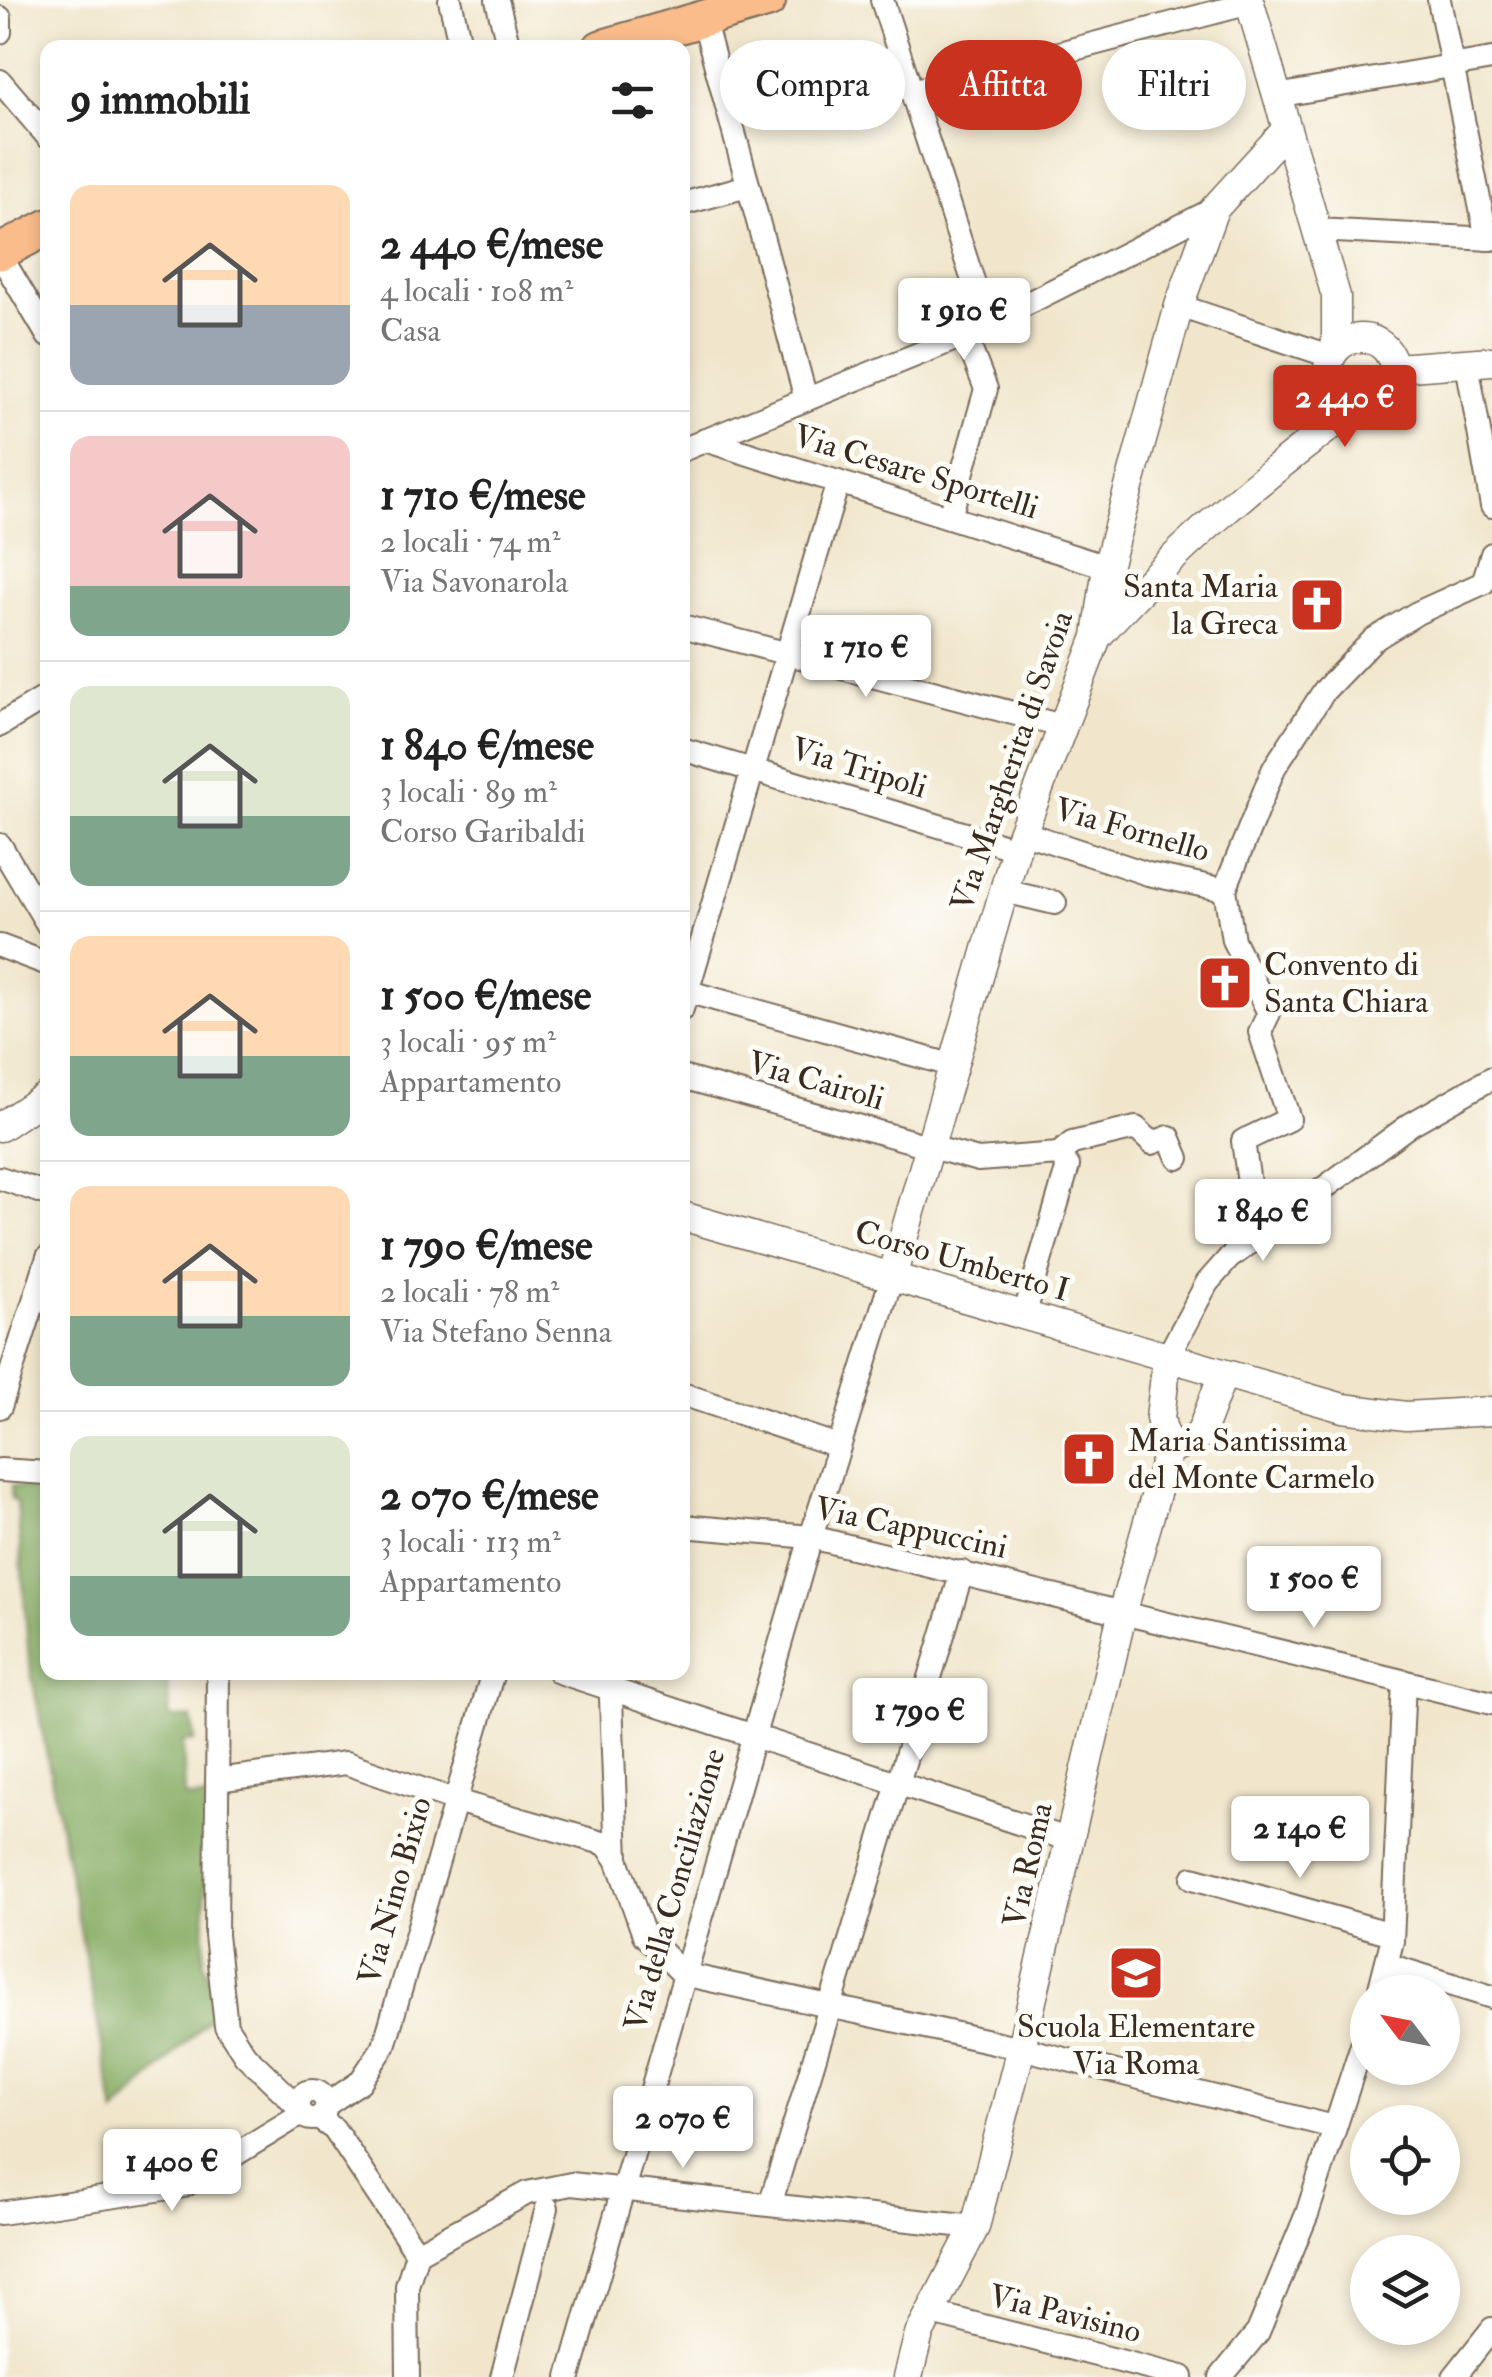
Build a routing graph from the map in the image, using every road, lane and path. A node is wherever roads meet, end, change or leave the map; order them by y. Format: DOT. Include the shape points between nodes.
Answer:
graph roads {
  1 [pos="450,0"];
  2 [pos="496,0"];
  3 [pos="768,0"];
  4 [pos="882,0"];
  5 [pos="1439,0"];
  6 [pos="1249,1"];
  7 [pos="0,18"];
  8 [pos="703,18"];
  9 [pos="0,32"];
  10 [pos="459,40"];
  11 [pos="506,40"];
  12 [pos="628,40"];
  13 [pos="1492,59"];
  14 [pos="1451,66"];
  15 [pos="0,81"];
  16 [pos="914,91"];
  17 [pos="1276,96"];
  18 [pos="40,128"];
  19 [pos="1286,130"];
  20 [pos="748,186"];
  21 [pos="690,202"];
  22 [pos="1214,209"];
  23 [pos="1316,230"];
  24 [pos="40,231"];
  25 [pos="1490,239"];
  26 [pos="0,254"];
  27 [pos="1336,296"];
  28 [pos="1179,306"];
  29 [pos="40,322"];
  30 [pos="988,324"];
  31 [pos="965,335"];
  32 [pos="1370,338"];
  33 [pos="1479,362"];
  34 [pos="1332,363"];
  35 [pos="1394,368"];
  36 [pos="806,399"];
  37 [pos="1359,404"];
  38 [pos="705,440"];
  39 [pos="690,447"];
  40 [pos="1298,450"];
  41 [pos="838,482"];
  42 [pos="1492,506"];
  43 [pos="950,517"];
  44 [pos="1492,554"];
  45 [pos="1107,567"];
  46 [pos="1487,586"];
  47 [pos="690,628"];
  48 [pos="1096,637"];
  49 [pos="787,652"];
  50 [pos="40,701"];
  51 [pos="0,725"];
  52 [pos="1062,726"];
  53 [pos="690,751"];
  54 [pos="752,770"];
  55 [pos="1019,841"];
  56 [pos="0,845"];
  57 [pos="1004,890"];
  58 [pos="1225,890"];
  59 [pos="1055,903"];
  60 [pos="40,911"];
  61 [pos="0,946"];
  62 [pos="40,961"];
  63 [pos="690,977"];
  64 [pos="690,999"];
  65 [pos="951,1066"];
  66 [pos="1492,1078"];
  67 [pos="690,1079"];
  68 [pos="40,1100"];
  69 [pos="0,1127"];
  70 [pos="932,1148"];
  71 [pos="1059,1154"];
  72 [pos="1178,1158"];
  73 [pos="0,1178"];
  74 [pos="40,1191"];
  75 [pos="690,1218"];
  76 [pos="1270,1224"];
  77 [pos="892,1277"];
  78 [pos="40,1282"];
  79 [pos="1024,1316"];
  80 [pos="1167,1358"];
  81 [pos="1223,1374"];
  82 [pos="690,1397"];
  83 [pos="0,1407"];
  84 [pos="1492,1411"];
  85 [pos="838,1446"];
  86 [pos="1168,1451"];
  87 [pos="0,1470"];
  88 [pos="40,1472"];
  89 [pos="690,1527"];
  90 [pos="811,1537"];
  91 [pos="962,1572"];
  92 [pos="1124,1610"];
  93 [pos="218,1680"];
  94 [pos="491,1680"];
  95 [pos="1404,1681"];
  96 [pos="612,1682"];
  97 [pos="1492,1703"];
  98 [pos="752,1739"];
  99 [pos="217,1780"];
  100 [pos="897,1783"];
  101 [pos="456,1801"];
  102 [pos="1070,1840"];
  103 [pos="617,1859"];
  104 [pos="1193,1878"];
  105 [pos="1392,1934"];
  106 [pos="1388,1965"];
  107 [pos="683,1974"];
  108 [pos="1385,1975"];
  109 [pos="1492,1997"];
  110 [pos="827,2005"];
  111 [pos="1020,2048"];
  112 [pos="1350,2079"];
  113 [pos="311,2111"];
  114 [pos="1334,2127"];
  115 [pos="623,2192"];
  116 [pos="770,2205"];
  117 [pos="547,2208"];
  118 [pos="0,2213"];
  119 [pos="975,2227"];
  120 [pos="417,2254"];
  121 [pos="932,2314"];
  122 [pos="1492,2329"];
  123 [pos="408,2377"];
  124 [pos="502,2377"];
  125 [pos="569,2377"];
  126 [pos="908,2377"];
  127 [pos="1182,2377"];
  128 [pos="1221,2377"];
  129 [pos="1454,2377"];
  1 -- 10 [label="street"];
  2 -- 11 [label="street"];
  3 -- 8 [label="main road"];
  4 -- 16 [label="street"];
  5 -- 14 [label="street"];
  6 -- 16 [label="street"];
  6 -- 17 [label="street"];
  7 -- 9 [label="street"];
  8 -- 12 [label="main road"];
  8 -- 20 [label="street"];
  13 -- 14 [label="street"];
  14 -- 17 [label="street"];
  14 -- 25 [label="street"];
  15 -- 18 [label="street"];
  16 -- 30 [label="street"];
  17 -- 19 [label="street"];
  19 -- 22 [label="street"];
  19 -- 23 [label="street"];
  20 -- 21 [label="street"];
  20 -- 36 [label="street"];
  22 -- 28 [label="street, Via Margherita di Savoia"];
  22 -- 30 [label="street"];
  23 -- 25 [label="street"];
  23 -- 27 [label="street"];
  24 -- 26 [label="main road"];
  26 -- 29 [label="street"];
  27 -- 32 [label="street"];
  27 -- 34 [label="street"];
  28 -- 34 [label="street"];
  28 -- 45 [label="street, Via Margherita di Savoia"];
  30 -- 31 [label="street"];
  31 -- 36 [label="street"];
  31 -- 43 [label="street" via="986,389"];
  32 -- 34 [label="street" via="1349,339"];
  32 -- 35 [label="street" via="1384,346"];
  33 -- 35 [label="street"];
  33 -- 42 [label="street"];
  34 -- 37 [label="street" via="1342,399"];
  34 -- 40 [label="street"];
  35 -- 37 [label="street" via="1388,391"];
  36 -- 38 [label="street"];
  37 -- 40 [label="street"];
  38 -- 39 [label="street"];
  38 -- 41 [label="street, Via Cesare Sportelli"];
  40 -- 48 [label="street" via="1148,579"];
  41 -- 43 [label="street, Via Cesare Sportelli"];
  41 -- 49 [label="street"];
  43 -- 45 [label="street, Via Cesare Sportelli"];
  44 -- 46 [label="street"];
  45 -- 48 [label="street, Via Margherita di Savoia"];
  46 -- 58 [label="street" via="1417,613 1373,640 1324,691 1274,768"];
  47 -- 49 [label="street"];
  48 -- 52 [label="street, Via Margherita di Savoia"];
  49 -- 52 [label="street"];
  49 -- 54 [label="street"];
  50 -- 51 [label="street"];
  52 -- 55 [label="street, Via Margherita di Savoia"];
  53 -- 54 [label="street, Via Tripoli"];
  54 -- 55 [label="street, Via Tripoli"];
  54 -- 63 [label="street"];
  55 -- 57 [label="street, Via Margherita di Savoia"];
  55 -- 58 [label="street, Via Fornello"];
  56 -- 60 [label="street"];
  57 -- 59 [label="street"];
  57 -- 65 [label="street, Via Margherita di Savoia"];
  58 -- 76 [label="street" via="1233,940 1269,1013 1260,1032 1289,1119 1243,1142 1251,1197"];
  61 -- 62 [label="street"];
  64 -- 65 [label="street"];
  65 -- 70 [label="street, Via Margherita di Savoia"];
  66 -- 76 [label="street" via="1410,1124"];
  67 -- 70 [label="street, Via Cairoli"];
  68 -- 69 [label="street"];
  70 -- 71 [label="street, Via Cairoli" via="978,1160"];
  70 -- 77 [label="street, Via Margherita di Savoia"];
  71 -- 72 [label="street, Via Cairoli" via="1072,1144 1136,1128 1152,1143 1168,1137"];
  71 -- 79 [label="street" via="1068,1166"];
  73 -- 74 [label="street"];
  75 -- 77 [label="street, Corso Umberto I"];
  76 -- 80 [label="street" via="1207,1283"];
  77 -- 79 [label="street, Corso Umberto I"];
  77 -- 85 [label="street, Via della Conciliazione"];
  78 -- 83 [label="street"];
  79 -- 80 [label="street, Corso Umberto I"];
  80 -- 81 [label="street, Corso Umberto I"];
  80 -- 86 [label="street, Via Roma" via="1160,1418"];
  81 -- 84 [label="street, Corso Umberto I" via="1343,1408 1406,1416"];
  81 -- 86 [label="street" via="1200,1435"];
  82 -- 85 [label="street"];
  85 -- 90 [label="street, Via della Conciliazione"];
  86 -- 92 [label="street, Via Roma"];
  87 -- 88 [label="street"];
  89 -- 90 [label="street, Via Cappuccini"];
  90 -- 91 [label="street, Via Cappuccini"];
  90 -- 98 [label="street, Via della Conciliazione"];
  91 -- 92 [label="street, Via Cappuccini"];
  91 -- 100 [label="street"];
  92 -- 95 [label="street, Via Cappuccini"];
  92 -- 102 [label="street, Via Roma"];
  93 -- 99 [label="street"];
  94 -- 101 [label="street, Via Nino Bixio"];
  95 -- 97 [label="street, Via Cappuccini"];
  95 -- 105 [label="street"];
  96 -- 98 [label="street"];
  96 -- 103 [label="street"];
  98 -- 100 [label="street"];
  98 -- 107 [label="street, Via della Conciliazione"];
  99 -- 101 [label="street" via="346,1763"];
  99 -- 113 [label="street" via="216,1935 226,2026 244,2055"];
  100 -- 102 [label="street"];
  100 -- 110 [label="street"];
  101 -- 103 [label="street" via="606,1844"];
  101 -- 113 [label="street, Via Nino Bixio" via="384,2046 360,2082"];
  102 -- 111 [label="street, Via Roma"];
  103 -- 107 [label="street" via="644,1935"];
  104 -- 105 [label="street"];
  105 -- 106 [label="street"];
  106 -- 108 [label="street"];
  106 -- 109 [label="street"];
  107 -- 110 [label="street"];
  107 -- 115 [label="street, Via della Conciliazione"];
  110 -- 111 [label="street"];
  110 -- 116 [label="street"];
  111 -- 114 [label="street"];
  111 -- 119 [label="street, Via Roma"];
  112 -- 114 [label="street"];
  113 -- 118 [label="street, Via Nino Bixio" via="184,2186"];
  113 -- 120 [label="street" via="334,2129"];
  114 -- 128 [label="street" via="1258,2332"];
  115 -- 116 [label="street"];
  115 -- 120 [label="street" via="571,2184 527,2193"];
  115 -- 125 [label="street, Via della Conciliazione"];
  116 -- 119 [label="street"];
  117 -- 124 [label="street"];
  119 -- 121 [label="street, Via Roma"];
  120 -- 123 [label="street" via="407,2286"];
  121 -- 126 [label="street, Via Roma"];
  121 -- 127 [label="street, Via Pavisino"];
  122 -- 129 [label="street"];
}
